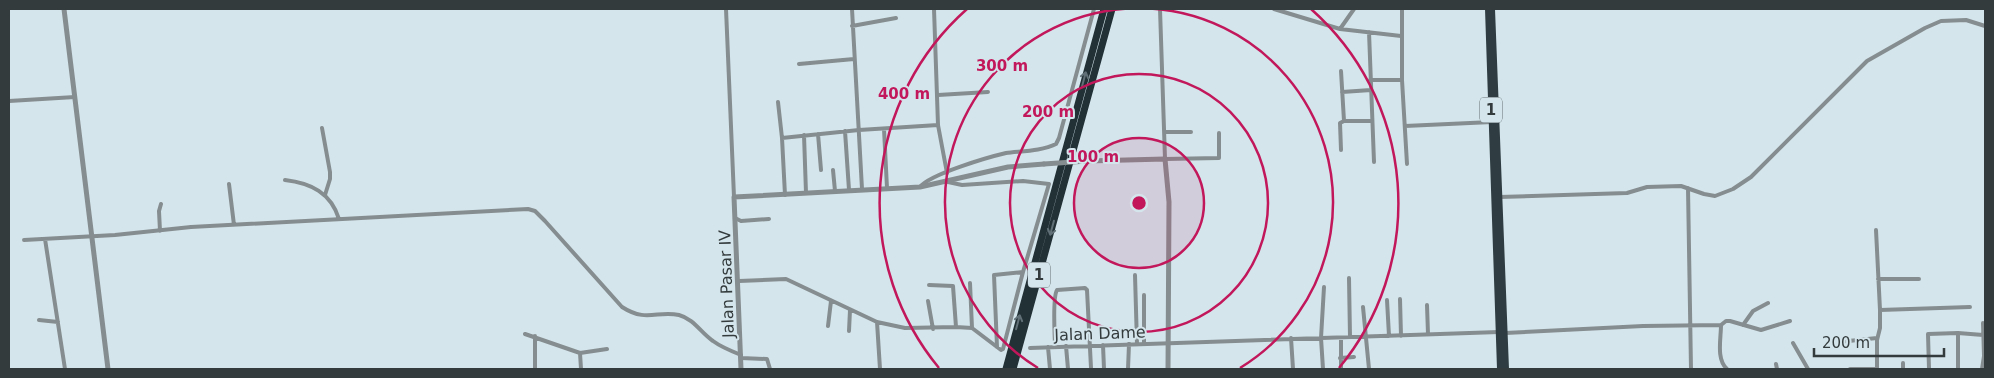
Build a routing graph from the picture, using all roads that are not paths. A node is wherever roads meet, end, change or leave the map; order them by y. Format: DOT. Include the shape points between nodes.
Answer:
graph roads {
  1 [pos="64,9"];
  2 [pos="726,9"];
  3 [pos="852,9"];
  4 [pos="934,9"];
  5 [pos="1094,9"];
  6 [pos="1104,9"];
  7 [pos="1112,9"];
  8 [pos="1160,9"];
  9 [pos="1274,9"];
  10 [pos="1354,9"];
  11 [pos="1402,9"];
  12 [pos="1488,9"];
  13 [pos="1492,9"];
  14 [pos="1284,11"];
  15 [pos="896,18"];
  16 [pos="852,26"];
  17 [pos="1985,26"];
  18 [pos="1340,29"];
  19 [pos="1369,32"];
  20 [pos="1401,36"];
  21 [pos="854,58"];
  22 [pos="799,64"];
  23 [pos="1341,71"];
  24 [pos="1370,80"];
  25 [pos="1402,80"];
  26 [pos="1370,90"];
  27 [pos="988,92"];
  28 [pos="1342,92"];
  29 [pos="938,94"];
  30 [pos="75,98"];
  31 [pos="9,101"];
  32 [pos="778,102"];
  33 [pos="1372,120"];
  34 [pos="1344,121"];
  35 [pos="1492,122"];
  36 [pos="938,125"];
  37 [pos="1405,126"];
  38 [pos="322,128"];
  39 [pos="884,129"];
  40 [pos="859,130"];
  41 [pos="845,131"];
  42 [pos="1165,132"];
  43 [pos="1191,132"];
  44 [pos="1219,133"];
  45 [pos="818,134"];
  46 [pos="804,135"];
  47 [pos="782,138"];
  48 [pos="1341,150"];
  49 [pos="1165,159"];
  50 [pos="1374,162"];
  51 [pos="1407,164"];
  52 [pos="821,170"];
  53 [pos="833,170"];
  54 [pos="947,172"];
  55 [pos="285,180"];
  56 [pos="948,182"];
  57 [pos="228,184"];
  58 [pos="920,187"];
  59 [pos="887,188"];
  60 [pos="1688,188"];
  61 [pos="849,190"];
  62 [pos="862,190"];
  63 [pos="835,191"];
  64 [pos="806,194"];
  65 [pos="325,195"];
  66 [pos="786,195"];
  67 [pos="734,197"];
  68 [pos="1497,197"];
  69 [pos="161,204"];
  70 [pos="735,218"];
  71 [pos="339,219"];
  72 [pos="769,219"];
  73 [pos="234,224"];
  74 [pos="1876,230"];
  75 [pos="160,231"];
  76 [pos="93,236"];
  77 [pos="45,239"];
  78 [pos="24,240"];
  79 [pos="1022,272"];
  80 [pos="1135,275"];
  81 [pos="1349,278"];
  82 [pos="1919,279"];
  83 [pos="1878,280"];
  84 [pos="739,281"];
  85 [pos="970,283"];
  86 [pos="929,285"];
  87 [pos="1324,288"];
  88 [pos="1144,295"];
  89 [pos="1400,299"];
  90 [pos="1387,300"];
  91 [pos="831,301"];
  92 [pos="928,301"];
  93 [pos="1768,303"];
  94 [pos="1428,305"];
  95 [pos="1363,307"];
  96 [pos="1970,307"];
  97 [pos="850,310"];
  98 [pos="1880,310"];
  99 [pos="39,320"];
  100 [pos="1790,321"];
  101 [pos="58,322"];
  102 [pos="877,322"];
  103 [pos="1983,323"];
  104 [pos="1690,325"];
  105 [pos="1721,325"];
  106 [pos="1743,325"];
  107 [pos="828,326"];
  108 [pos="956,326"];
  109 [pos="972,328"];
  110 [pos="933,329"];
  111 [pos="849,331"];
  112 [pos="1502,333"];
  113 [pos="1958,333"];
  114 [pos="525,334"];
  115 [pos="1428,334"];
  116 [pos="1983,335"];
  117 [pos="535,336"];
  118 [pos="1389,336"];
  119 [pos="1401,336"];
  120 [pos="1350,337"];
  121 [pos="1366,337"];
  122 [pos="1291,338"];
  123 [pos="1321,338"];
  124 [pos="1341,338"];
  125 [pos="1877,338"];
  126 [pos="1170,342"];
  127 [pos="1839,342"];
  128 [pos="1144,343"];
  129 [pos="1793,343"];
  130 [pos="1129,344"];
  131 [pos="1137,344"];
  132 [pos="1103,345"];
  133 [pos="1066,346"];
  134 [pos="1090,346"];
  135 [pos="997,347"];
  136 [pos="1048,347"];
  137 [pos="1055,347"];
  138 [pos="1030,348"];
  139 [pos="607,349"];
  140 [pos="580,353"];
  141 [pos="741,357"];
  142 [pos="1354,357"];
  143 [pos="1340,358"];
  144 [pos="1903,363"];
  145 [pos="1091,368"];
  146 [pos="65,369"];
  147 [pos="108,369"];
  148 [pos="535,369"];
  149 [pos="580,369"];
  150 [pos="741,369"];
  151 [pos="770,369"];
  152 [pos="880,369"];
  153 [pos="1006,369"];
  154 [pos="1013,369"];
  155 [pos="1050,369"];
  156 [pos="1068,369"];
  157 [pos="1104,369"];
  158 [pos="1128,369"];
  159 [pos="1168,369"];
  160 [pos="1292,369"];
  161 [pos="1322,369"];
  162 [pos="1340,369"];
  163 [pos="1369,369"];
  164 [pos="1500,369"];
  165 [pos="1506,369"];
  166 [pos="1691,369"];
  167 [pos="1727,369"];
  168 [pos="1808,369"];
  169 [pos="1850,369"];
  170 [pos="1877,369"];
  171 [pos="1903,369"];
  172 [pos="1929,369"];
  173 [pos="1958,369"];
  174 [pos="1982,369"];
  1 -- 30 [label="street"];
  2 -- 67 [label="street"];
  3 -- 16 [label="street"];
  4 -- 29 [label="street"];
  5 -- 54 [label="street" via="1056,144 1004,154"];
  153 -- 6 [label="highway, 1, one-way"];
  7 -- 154 [label="highway, 1, one-way"];
  8 -- 42 [label="street"];
  9 -- 14 [label="street"];
  10 -- 18 [label="street"];
  11 -- 20 [label="street"];
  12 -- 35 [label="highway, 1"];
  13 -- 68 [label="highway, 1"];
  14 -- 18 [label="street"];
  15 -- 16 [label="street"];
  16 -- 21 [label="street"];
  17 -- 60 [label="street" via="1966,20 1941,21 1925,28 1867,61 1740,186 1716,196"];
  18 -- 19 [label="street"];
  19 -- 20 [label="street"];
  19 -- 24 [label="street"];
  20 -- 25 [label="street"];
  21 -- 22 [label="street"];
  21 -- 40 [label="street"];
  23 -- 28 [label="street"];
  24 -- 25 [label="street"];
  24 -- 26 [label="street"];
  25 -- 37 [label="street"];
  26 -- 28 [label="street"];
  26 -- 33 [label="street"];
  27 -- 29 [label="street"];
  28 -- 34 [label="street"];
  29 -- 36 [label="street"];
  30 -- 31 [label="street"];
  30 -- 76 [label="street"];
  32 -- 47 [label="street"];
  33 -- 34 [label="street"];
  33 -- 50 [label="street"];
  34 -- 48 [label="street" via="1339,124"];
  35 -- 37 [label="street"];
  35 -- 68 [label="highway, 1"];
  36 -- 39 [label="street"];
  36 -- 54 [label="street"];
  37 -- 51 [label="street"];
  38 -- 65 [label="street" via="330,172"];
  39 -- 40 [label="street"];
  39 -- 59 [label="street"];
  40 -- 41 [label="street"];
  40 -- 62 [label="street"];
  41 -- 45 [label="street"];
  41 -- 61 [label="street"];
  42 -- 43 [label="street"];
  42 -- 49 [label="street"];
  44 -- 49 [label="street" via="1219,158"];
  45 -- 46 [label="street"];
  45 -- 52 [label="street"];
  46 -- 47 [label="street"];
  46 -- 64 [label="street"];
  47 -- 66 [label="street"];
  49 -- 56 [label="street, bridge" via="1008,167"];
  49 -- 126 [label="street"];
  53 -- 63 [label="street"];
  54 -- 58 [label="street" via="925,181"];
  55 -- 65 [label="street" via="303,182"];
  56 -- 58 [label="street"];
  56 -- 79 [label="street" via="962,185 1023,181 1049,184"];
  57 -- 73 [label="street"];
  58 -- 59 [label="street"];
  59 -- 62 [label="street"];
  60 -- 68 [label="street" via="1647,187 1626,193"];
  60 -- 104 [label="street"];
  61 -- 62 [label="street"];
  61 -- 63 [label="street"];
  63 -- 64 [label="street"];
  64 -- 66 [label="street"];
  65 -- 71 [label="street" via="334,205"];
  66 -- 67 [label="street"];
  67 -- 70 [label="street, Jalan Pasar IV"];
  68 -- 112 [label="highway, 1"];
  69 -- 75 [label="street"];
  70 -- 72 [label="street" via="741,221"];
  70 -- 84 [label="street, Jalan Pasar IV"];
  71 -- 73 [label="street"];
  71 -- 141 [label="street" via="532,209 622,307 641,315 680,315 696,324 713,341"];
  73 -- 75 [label="street"];
  74 -- 83 [label="street"];
  75 -- 76 [label="street"];
  76 -- 77 [label="street"];
  76 -- 147 [label="street"];
  77 -- 78 [label="street"];
  77 -- 101 [label="street"];
  79 -- 135 [label="street" via="1003,349"];
  79 -- 135 [label="street" via="994,276"];
  80 -- 131 [label="street"];
  81 -- 120 [label="street"];
  82 -- 83 [label="street"];
  83 -- 98 [label="street"];
  84 -- 91 [label="street" via="786,279"];
  84 -- 141 [label="street, Jalan Pasar IV"];
  85 -- 109 [label="street"];
  86 -- 108 [label="street" via="953,286"];
  87 -- 123 [label="street"];
  88 -- 128 [label="street"];
  89 -- 119 [label="street"];
  90 -- 118 [label="street"];
  91 -- 97 [label="street"];
  91 -- 107 [label="street"];
  92 -- 110 [label="street"];
  93 -- 106 [label="street" via="1753,311"];
  94 -- 115 [label="street"];
  95 -- 121 [label="street"];
  96 -- 98 [label="street"];
  97 -- 102 [label="street"];
  97 -- 111 [label="street"];
  98 -- 125 [label="street"];
  99 -- 101 [label="street"];
  100 -- 106 [label="street, Jalan Dame" via="1763,330"];
  101 -- 146 [label="street"];
  102 -- 110 [label="street"];
  102 -- 152 [label="street"];
  103 -- 116 [label="street"];
  104 -- 105 [label="street, Jalan Dame"];
  104 -- 112 [label="street, Jalan Dame"];
  104 -- 166 [label="street"];
  105 -- 106 [label="street, Jalan Dame" via="1728,321"];
  105 -- 167 [label="street" via="1721,358"];
  108 -- 109 [label="street"];
  108 -- 110 [label="street"];
  109 -- 135 [label="street"];
  112 -- 115 [label="street, Jalan Dame"];
  112 -- 164 [label="highway, 1"];
  112 -- 165 [label="highway, 1"];
  113 -- 116 [label="street"];
  113 -- 172 [label="street" via="1928,334"];
  113 -- 173 [label="street"];
  114 -- 117 [label="street"];
  115 -- 119 [label="street, Jalan Dame"];
  116 -- 174 [label="street"];
  117 -- 140 [label="street"];
  117 -- 148 [label="street"];
  118 -- 119 [label="street, Jalan Dame"];
  118 -- 121 [label="street, Jalan Dame"];
  120 -- 121 [label="street, Jalan Dame"];
  120 -- 124 [label="street, Jalan Dame"];
  121 -- 163 [label="street"];
  122 -- 123 [label="street, Jalan Dame"];
  122 -- 126 [label="street, Jalan Dame"];
  122 -- 160 [label="street"];
  123 -- 124 [label="street, Jalan Dame"];
  123 -- 161 [label="street"];
  124 -- 143 [label="street"];
  125 -- 127 [label="street"];
  125 -- 170 [label="street"];
  126 -- 128 [label="street, Jalan Dame"];
  126 -- 159 [label="street"];
  128 -- 131 [label="street, Jalan Dame"];
  129 -- 168 [label="street"];
  130 -- 131 [label="street, Jalan Dame"];
  130 -- 132 [label="street, Jalan Dame"];
  130 -- 158 [label="street"];
  132 -- 134 [label="street, Jalan Dame"];
  132 -- 157 [label="street"];
  133 -- 134 [label="street, Jalan Dame"];
  133 -- 137 [label="street, Jalan Dame"];
  133 -- 156 [label="street"];
  134 -- 137 [label="street" via="1085,288 1057,290 1055,293"];
  134 -- 145 [label="street"];
  136 -- 137 [label="street, Jalan Dame"];
  136 -- 138 [label="street, Jalan Dame"];
  136 -- 155 [label="street"];
  139 -- 140 [label="street"];
  140 -- 149 [label="street"];
  141 -- 150 [label="street, Jalan Pasar IV"];
  141 -- 151 [label="street" via="767,359"];
  142 -- 143 [label="street"];
  143 -- 162 [label="street"];
  144 -- 171 [label="street"];
  169 -- 170 [label="street"];
}
